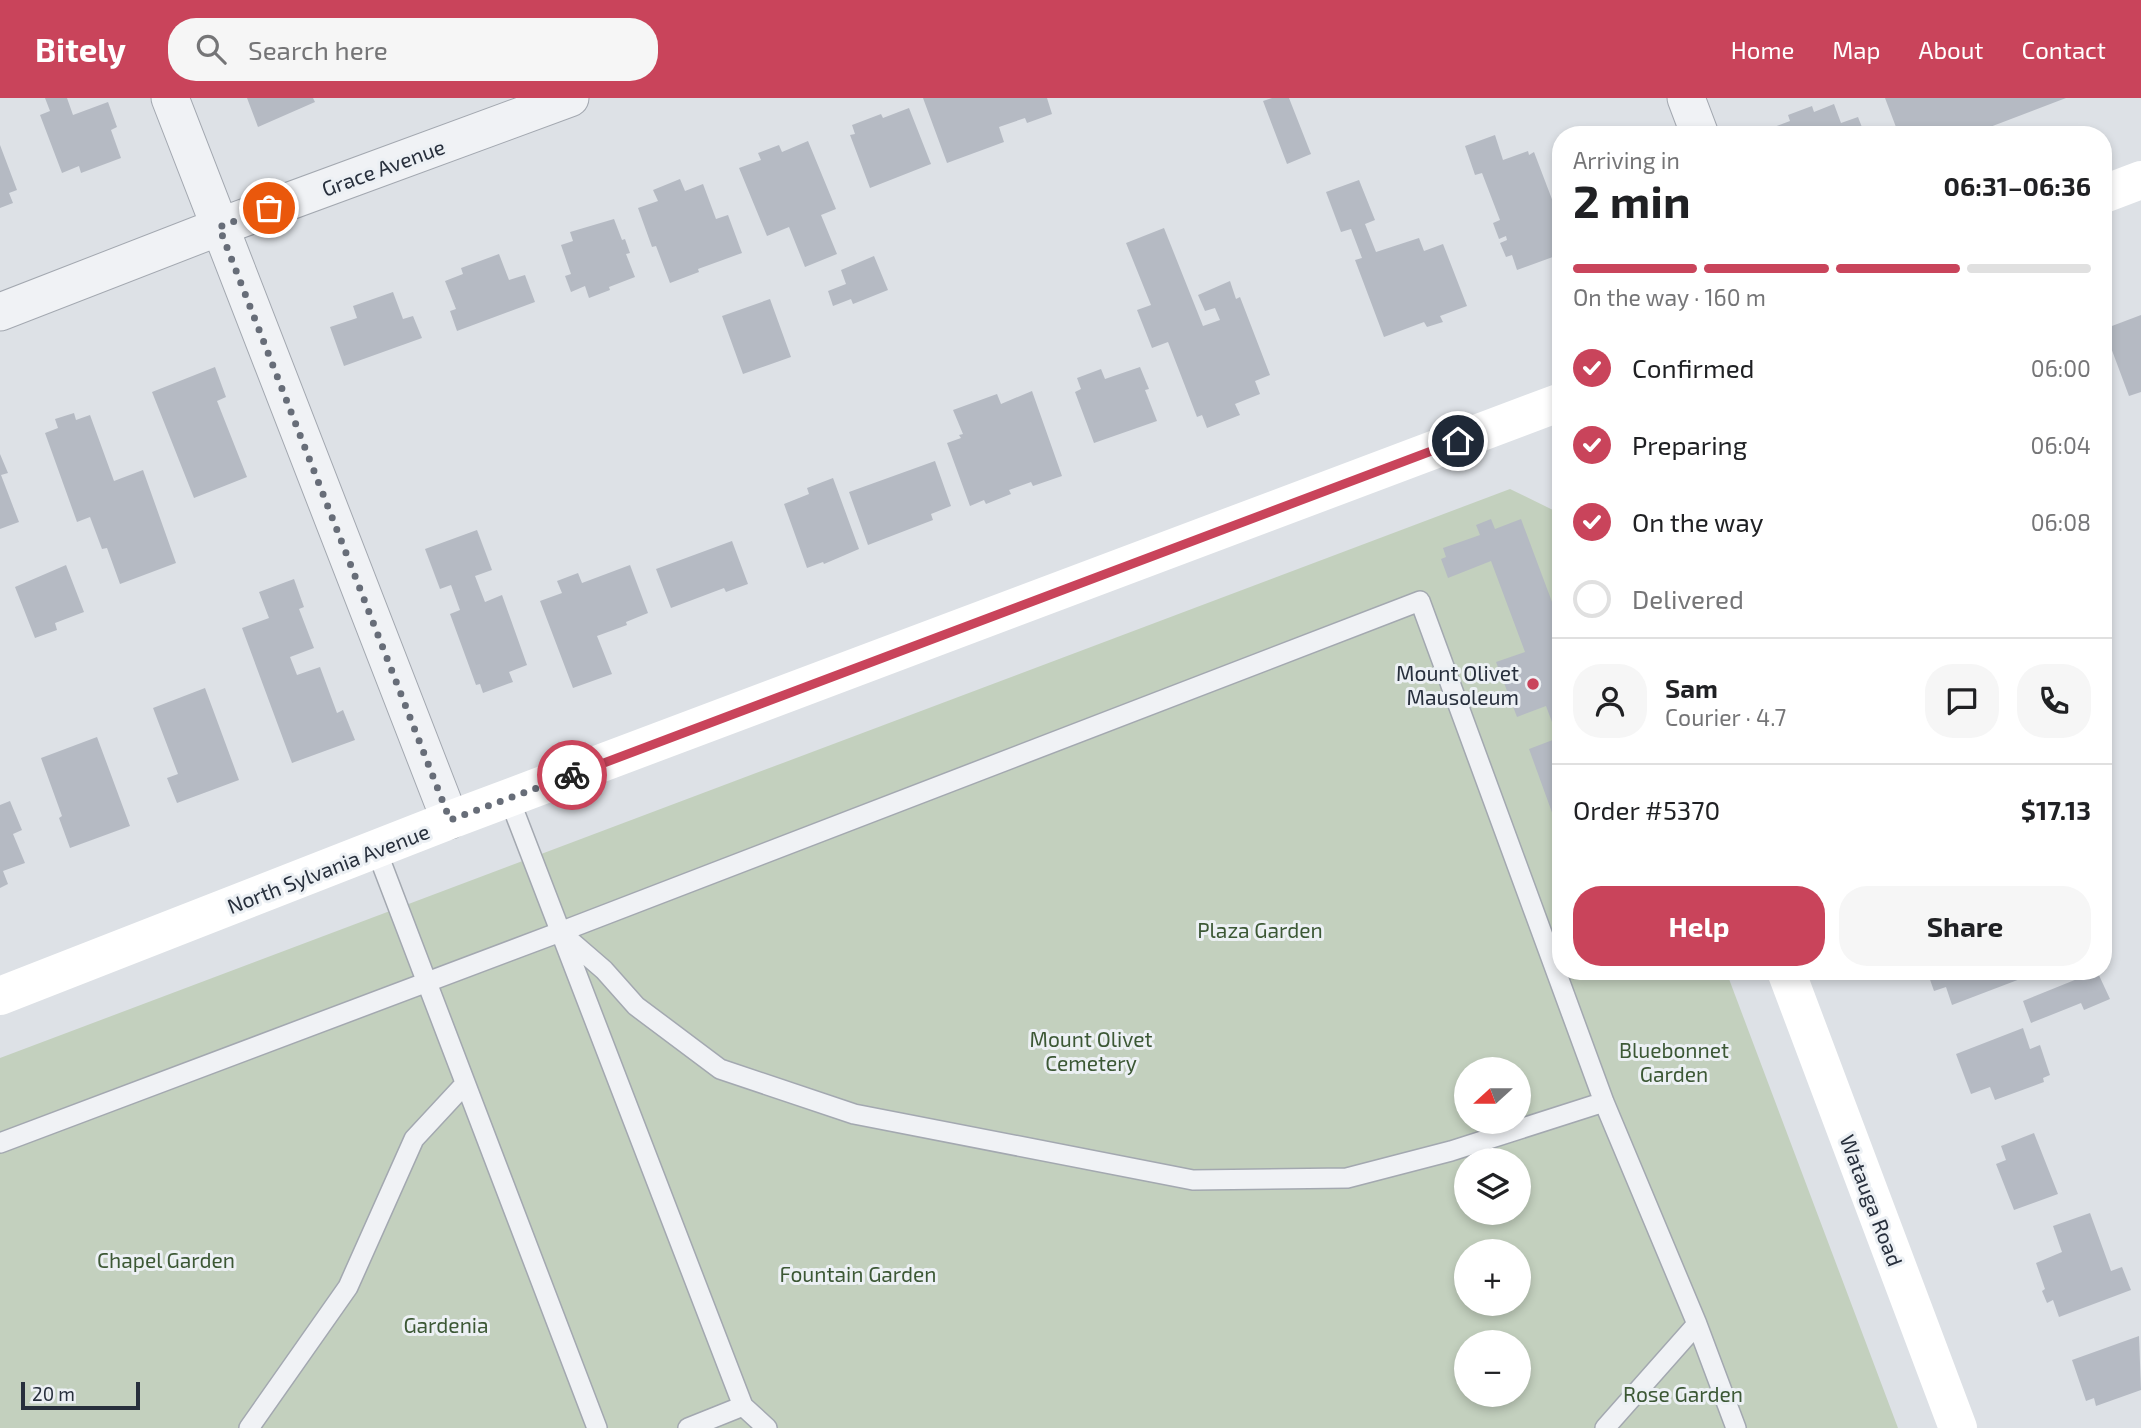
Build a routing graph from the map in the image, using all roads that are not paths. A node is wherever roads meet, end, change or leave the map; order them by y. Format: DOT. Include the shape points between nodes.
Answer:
graph roads {
  1 [pos="170,98"];
  2 [pos="570,98"];
  3 [pos="1686,98"];
  4 [pos="1697,126"];
  5 [pos="2141,180"];
  6 [pos="2112,191"];
  7 [pos="219,227"];
  8 [pos="0,313"];
  9 [pos="1552,405"];
  10 [pos="509,798"];
  11 [pos="450,820"];
  12 [pos="376,849"];
  13 [pos="560,932"];
  14 [pos="1552,960"];
  15 [pos="1559,980"];
  16 [pos="1789,980"];
  17 [pos="426,983"];
  18 [pos="0,996"];
  19 [pos="465,1084"];
  20 [pos="1604,1102"];
  21 [pos="0,1143"];
  22 [pos="1697,1324"];
  23 [pos="743,1406"];
  24 [pos="249,1428"];
  25 [pos="597,1428"];
  26 [pos="688,1428"];
  27 [pos="767,1428"];
  28 [pos="1605,1428"];
  29 [pos="1736,1428"];
  30 [pos="1958,1428"];
  1 -- 7 [label="street"];
  2 -- 7 [label="street, Grace Avenue"];
  3 -- 4 [label="street"];
  5 -- 6 [label="main road"];
  7 -- 8 [label="street, Grace Avenue"];
  7 -- 11 [label="street"];
  9 -- 10 [label="main road, North Sylvania Avenue"];
  10 -- 11 [label="main road, North Sylvania Avenue"];
  10 -- 13 [label="lane"];
  11 -- 12 [label="main road, North Sylvania Avenue"];
  12 -- 17 [label="lane"];
  12 -- 18 [label="main road, North Sylvania Avenue"];
  13 -- 14 [label="lane" via="1420,601"];
  13 -- 17 [label="lane"];
  13 -- 20 [label="lane" via="636,1006 720,1069 854,1114 1193,1180 1347,1178 1451,1151"];
  13 -- 23 [label="lane"];
  15 -- 20 [label="lane"];
  16 -- 30 [label="main road, Watauga Road"];
  17 -- 19 [label="lane"];
  17 -- 21 [label="lane"];
  19 -- 24 [label="lane" via="414,1139 348,1287"];
  19 -- 25 [label="lane"];
  20 -- 22 [label="lane"];
  22 -- 28 [label="lane"];
  22 -- 29 [label="lane"];
  23 -- 26 [label="lane"];
  23 -- 27 [label="lane"];
}
